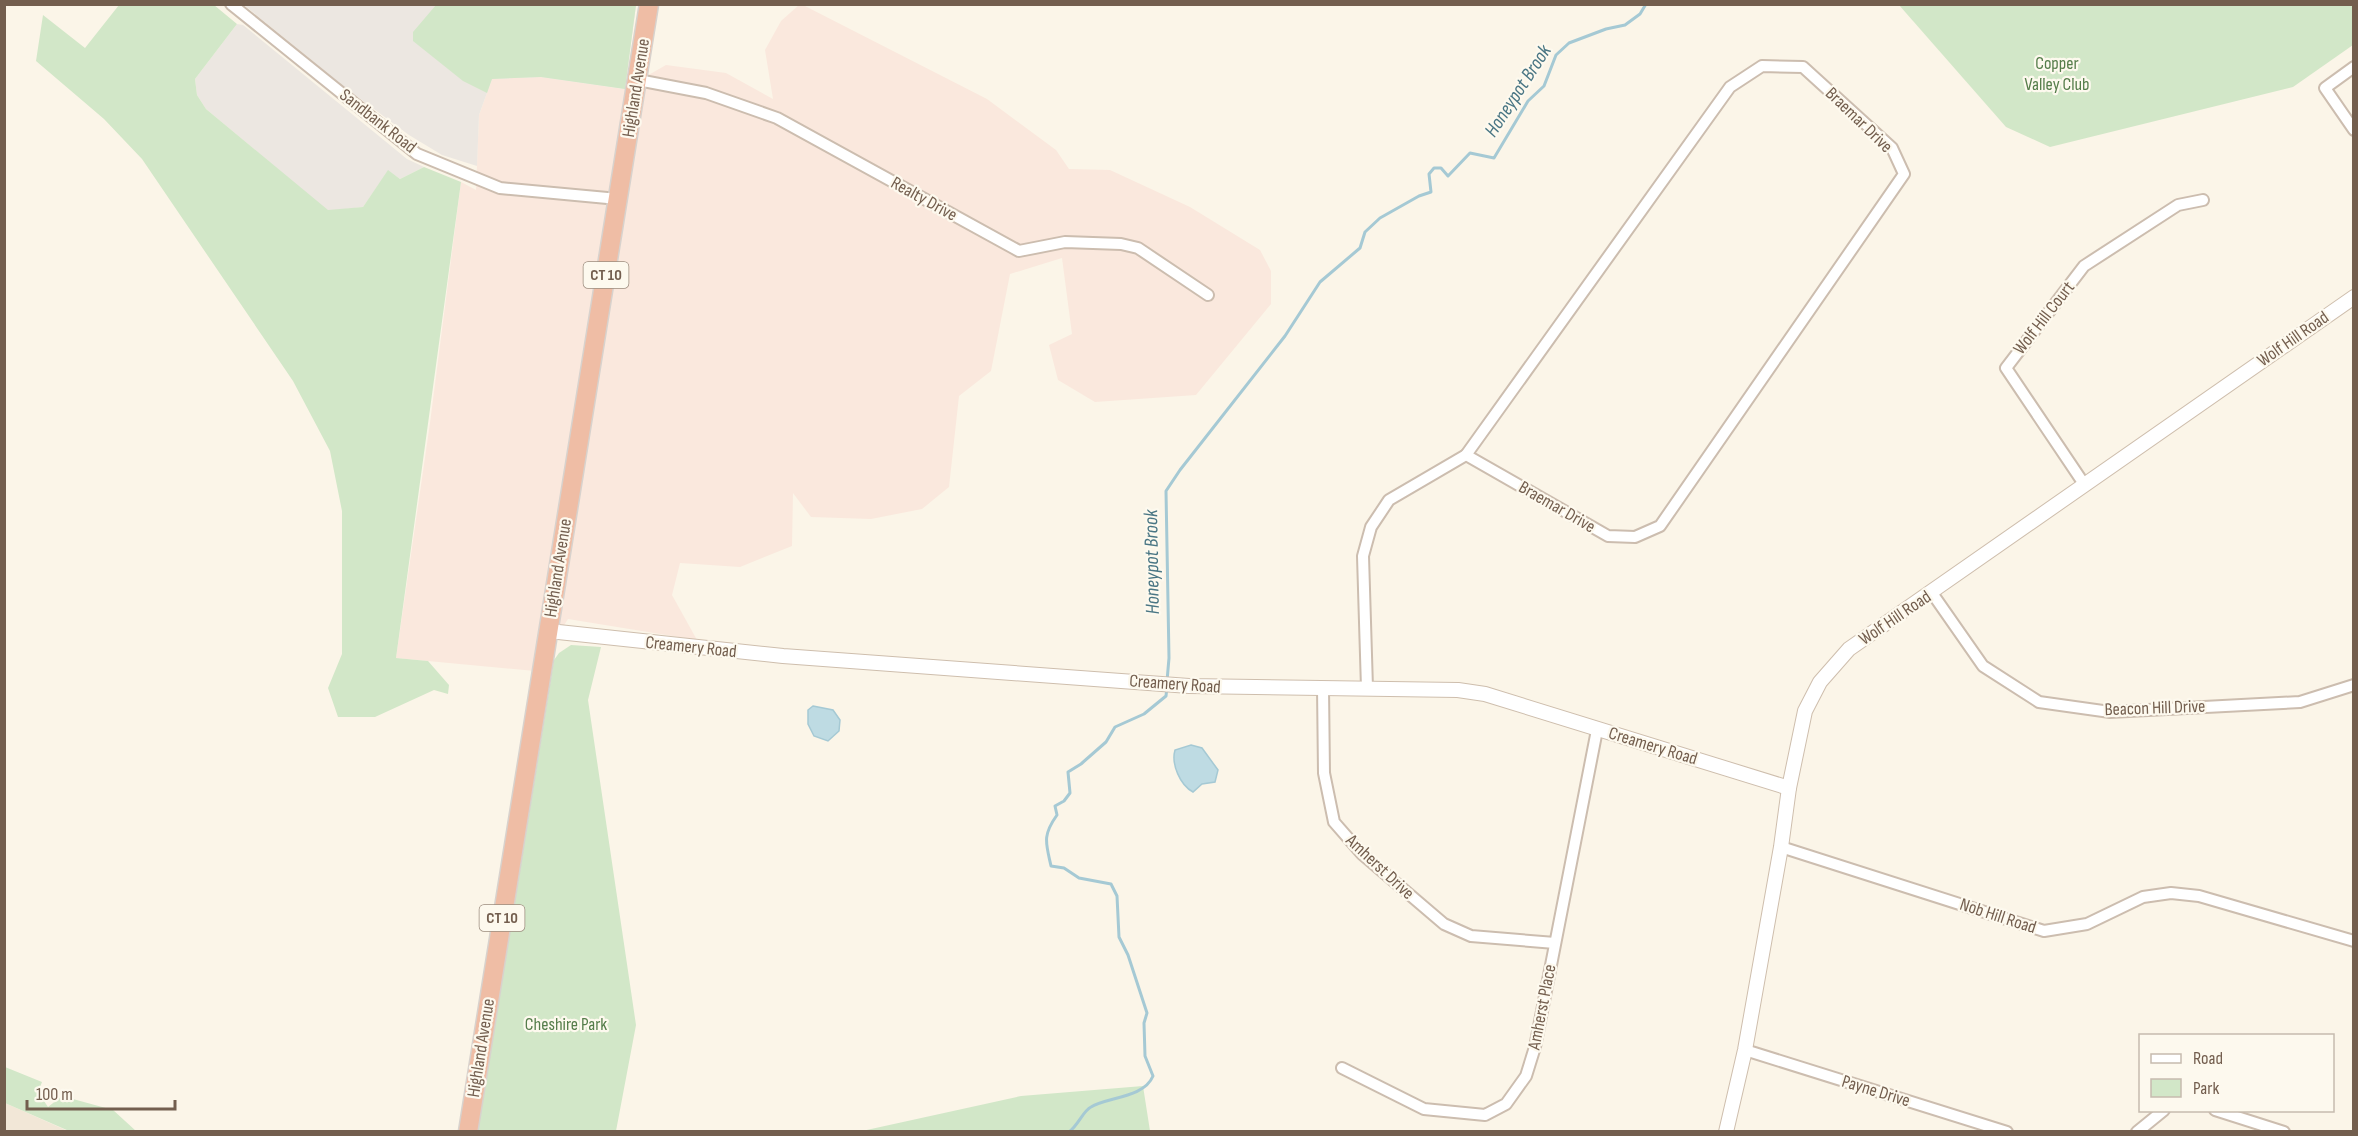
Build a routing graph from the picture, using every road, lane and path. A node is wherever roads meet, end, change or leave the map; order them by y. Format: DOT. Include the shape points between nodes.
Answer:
graph roads {
  1 [pos="231,4"];
  2 [pos="649,4"];
  3 [pos="2354,67"];
  4 [pos="638,80"];
  5 [pos="2354,130"];
  6 [pos="618,199"];
  7 [pos="2203,201"];
  8 [pos="1208,295"];
  9 [pos="2354,297"];
  10 [pos="1466,455"];
  11 [pos="2084,484"];
  12 [pos="1932,593"];
  13 [pos="549,631"];
  14 [pos="2354,685"];
  15 [pos="1323,688"];
  16 [pos="1367,688"];
  17 [pos="1598,730"];
  18 [pos="1789,788"];
  19 [pos="1781,847"];
  20 [pos="2354,941"];
  21 [pos="1555,943"];
  22 [pos="1745,1050"];
  23 [pos="1342,1068"];
  24 [pos="2161,1112"];
  25 [pos="2221,1112"];
  26 [pos="2261,1128"];
  27 [pos="468,1131"];
  28 [pos="1726,1131"];
  29 [pos="2007,1131"];
  30 [pos="2137,1131"];
  31 [pos="2284,1131"];
  1 -- 6 [label="street, Sandbank Road" via="417,154 500,188"];
  2 -- 4 [label="highway, Highland Avenue / CT 10"];
  3 -- 5 [label="street" via="2325,88"];
  4 -- 6 [label="highway, Highland Avenue / CT 10"];
  4 -- 8 [label="street, Realty Drive" via="706,93 777,118 1019,251 1065,242 1121,244 1138,248"];
  6 -- 13 [label="highway, Highland Avenue / CT 10"];
  7 -- 11 [label="street, Wolf Hill Court" via="2178,205 2084,266 2006,368"];
  9 -- 11 [label="street, Wolf Hill Road"];
  10 -- 10 [label="street, Braemar Drive" via="1731,87 1762,66 1803,67 1892,148 1904,174 1660,526 1635,537 1608,536"];
  10 -- 16 [label="street, Braemar Drive" via="1389,500 1371,527 1363,556"];
  11 -- 12 [label="street, Wolf Hill Road"];
  12 -- 14 [label="street, Beacon Hill Drive" via="1983,666 2039,702 2110,712 2300,702"];
  12 -- 18 [label="street, Wolf Hill Road" via="1849,649 1820,682 1805,711"];
  13 -- 15 [label="street, Creamery Road" via="795,657 1179,685"];
  13 -- 27 [label="highway, Highland Avenue / CT 10"];
  15 -- 16 [label="street, Creamery Road"];
  15 -- 21 [label="street, Amherst Drive" via="1324,773 1334,822 1362,854 1444,924 1471,936"];
  16 -- 17 [label="street, Creamery Road" via="1485,694"];
  17 -- 18 [label="street, Creamery Road"];
  17 -- 21 [label="street, Amherst Place"];
  18 -- 19 [label="street, Wolf Hill Road"];
  19 -- 20 [label="street, Nob Hill Road" via="2044,930 2086,924 2143,897 2171,893 2199,896"];
  19 -- 22 [label="street, Wolf Hill Road"];
  21 -- 23 [label="street, Amherst Place" via="1535,1047 1526,1076 1506,1104 1485,1116 1424,1109"];
  22 -- 28 [label="street, Wolf Hill Road"];
  22 -- 29 [label="street, Payne Drive"];
  24 -- 30 [label="street"];
  25 -- 26 [label="street"];
  26 -- 31 [label="street"];
}
